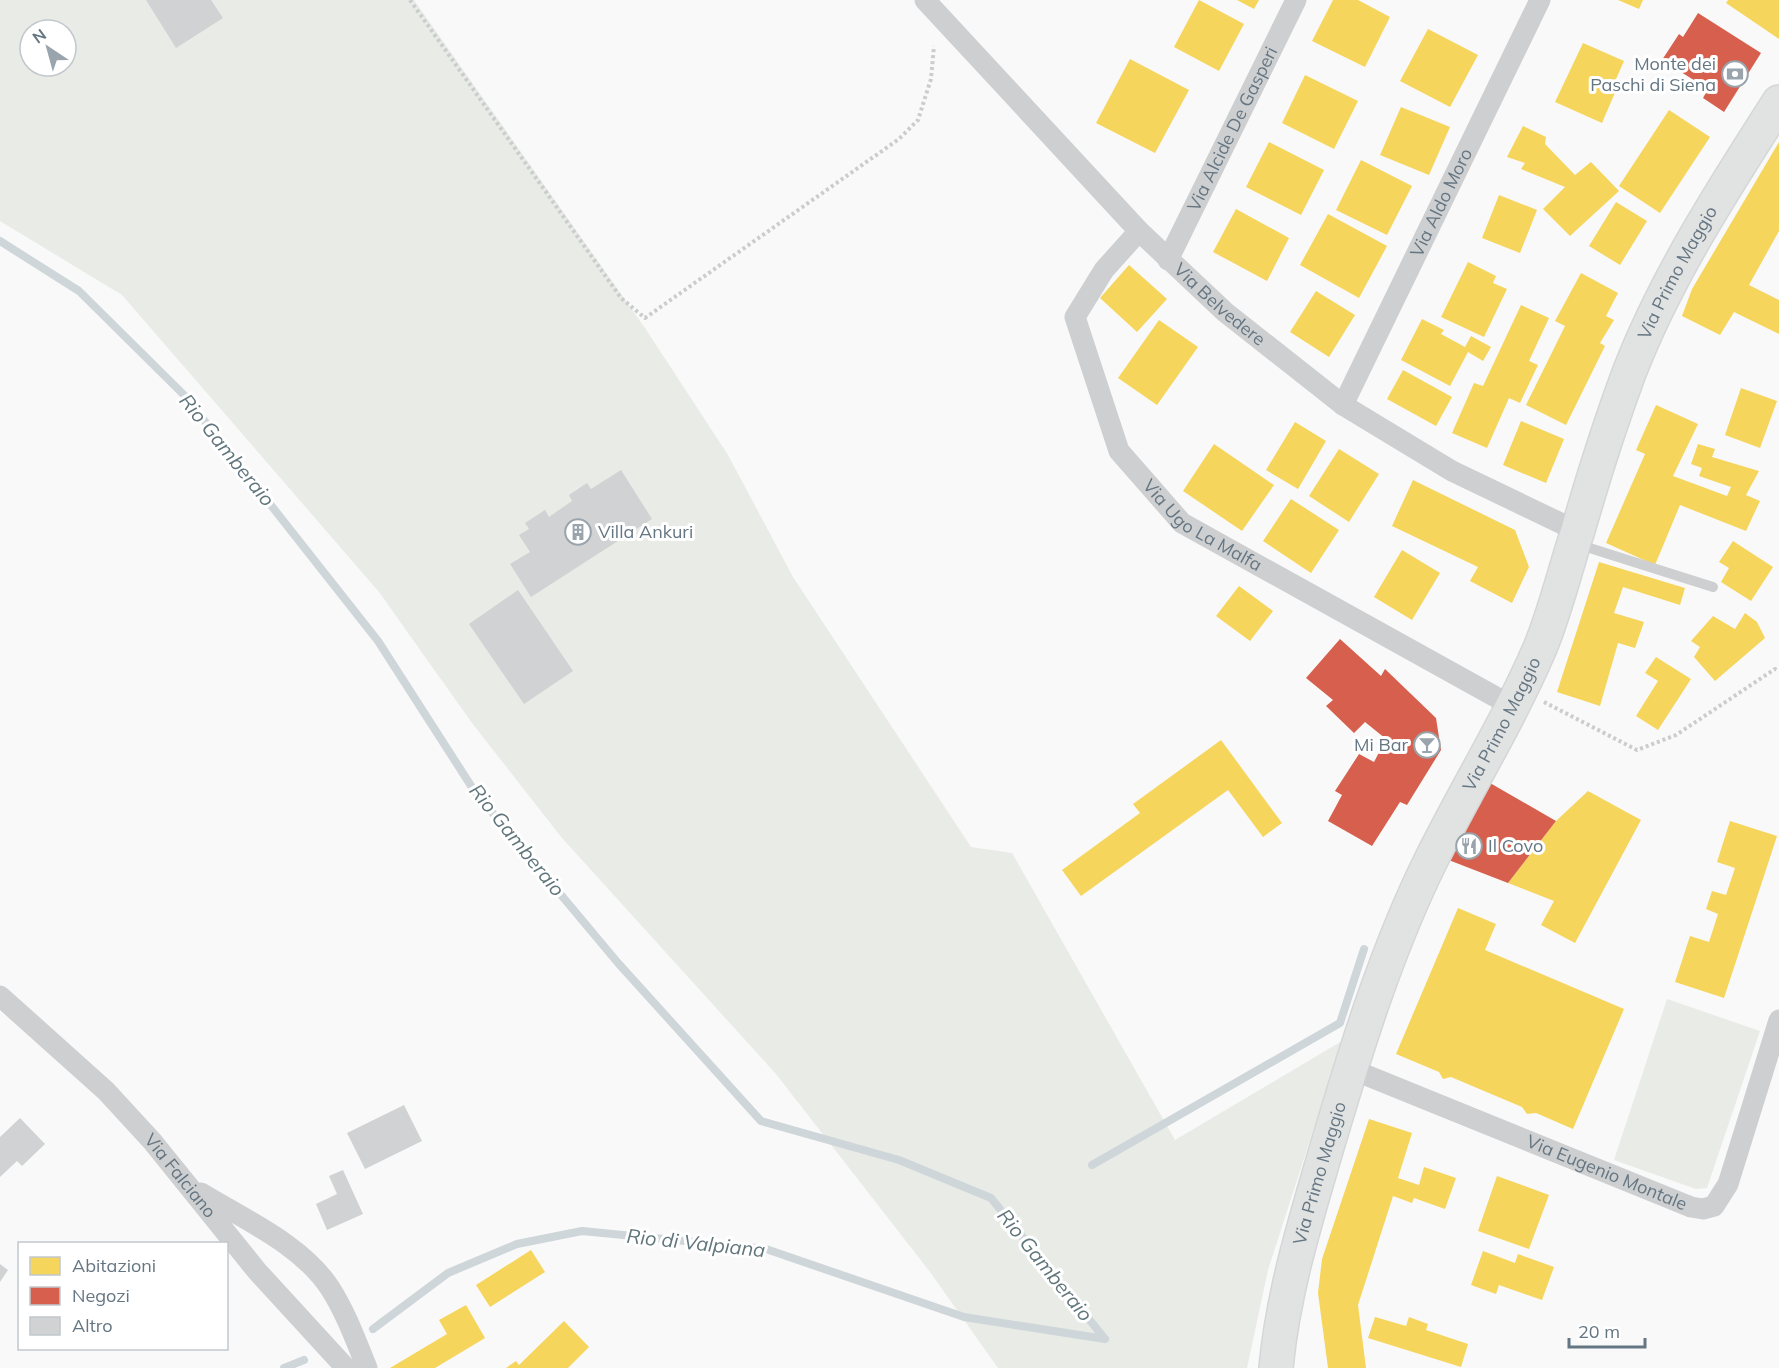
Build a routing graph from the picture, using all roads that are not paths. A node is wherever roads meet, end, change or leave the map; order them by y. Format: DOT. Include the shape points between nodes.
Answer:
graph roads {
  1 [pos="925,0"];
  2 [pos="1296,0"];
  3 [pos="1540,0"];
  4 [pos="1779,102"];
  5 [pos="1139,231"];
  6 [pos="1168,260"];
  7 [pos="1343,405"];
  8 [pos="1576,537"];
  9 [pos="1713,587"];
  10 [pos="1515,699"];
  11 [pos="0,996"];
  12 [pos="1779,1020"];
  13 [pos="1351,1069"];
  14 [pos="190,1187"];
  15 [pos="346,1368"];
  16 [pos="367,1368"];
  17 [pos="1276,1368"];
  1 -- 5 [label="street, Via Belvedere"];
  2 -- 6 [label="street, Via Alcide De Gasperi"];
  3 -- 7 [label="street, Via Aldo Moro"];
  4 -- 8 [label="main road, Via Primo Maggio" via="1714,203 1660,304 1630,372"];
  5 -- 6 [label="street, Via Belvedere"];
  5 -- 10 [label="street, Via Ugo La Malfa" via="1104,270 1075,317 1119,451 1182,523"];
  6 -- 7 [label="street, Via Belvedere" via="1225,312"];
  7 -- 8 [label="street, Via Belvedere" via="1452,471"];
  8 -- 9 [label="lane"];
  8 -- 10 [label="main road, Via Primo Maggio" via="1552,615"];
  10 -- 13 [label="main road, Via Primo Maggio" via="1407,912"];
  11 -- 14 [label="street, Via Falciano" via="106,1091"];
  12 -- 13 [label="street, Via Eugenio Montale" via="1728,1184 1714,1206 1703,1209"];
  13 -- 17 [label="main road, Via Primo Maggio" via="1299,1246"];
  14 -- 15 [label="street, Via Falciano" via="257,1271"];
  14 -- 16 [label="street" via="277,1239 320,1275 338,1301"];
}
